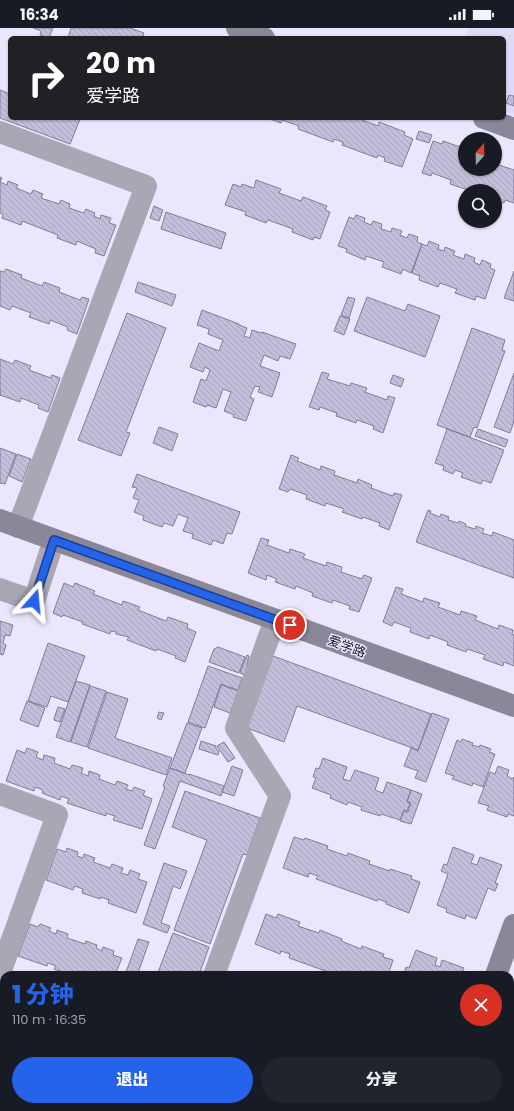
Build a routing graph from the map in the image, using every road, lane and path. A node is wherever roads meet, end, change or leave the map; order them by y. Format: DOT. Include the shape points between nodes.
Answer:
graph roads {
  1 [pos="237,28"];
  2 [pos="259,36"];
  3 [pos="489,120"];
  4 [pos="514,129"];
  5 [pos="0,132"];
  6 [pos="9,524"];
  7 [pos="54,540"];
  8 [pos="0,589"];
  9 [pos="275,620"];
  10 [pos="514,706"];
  11 [pos="0,794"];
  12 [pos="514,925"];
  13 [pos="1,971"];
  14 [pos="215,971"];
  15 [pos="497,971"];
  1 -- 2 [label="street"];
  3 -- 4 [label="street"];
  5 -- 6 [label="street" via="146,186"];
  6 -- 7 [label="street, 爱学路"];
  7 -- 8 [label="street" via="34,601"];
  7 -- 9 [label="street, 爱学路"];
  9 -- 10 [label="street, 爱学路"];
  9 -- 14 [label="street" via="236,728 280,796"];
  11 -- 13 [label="street" via="57,815"];
  12 -- 15 [label="street"];
}
